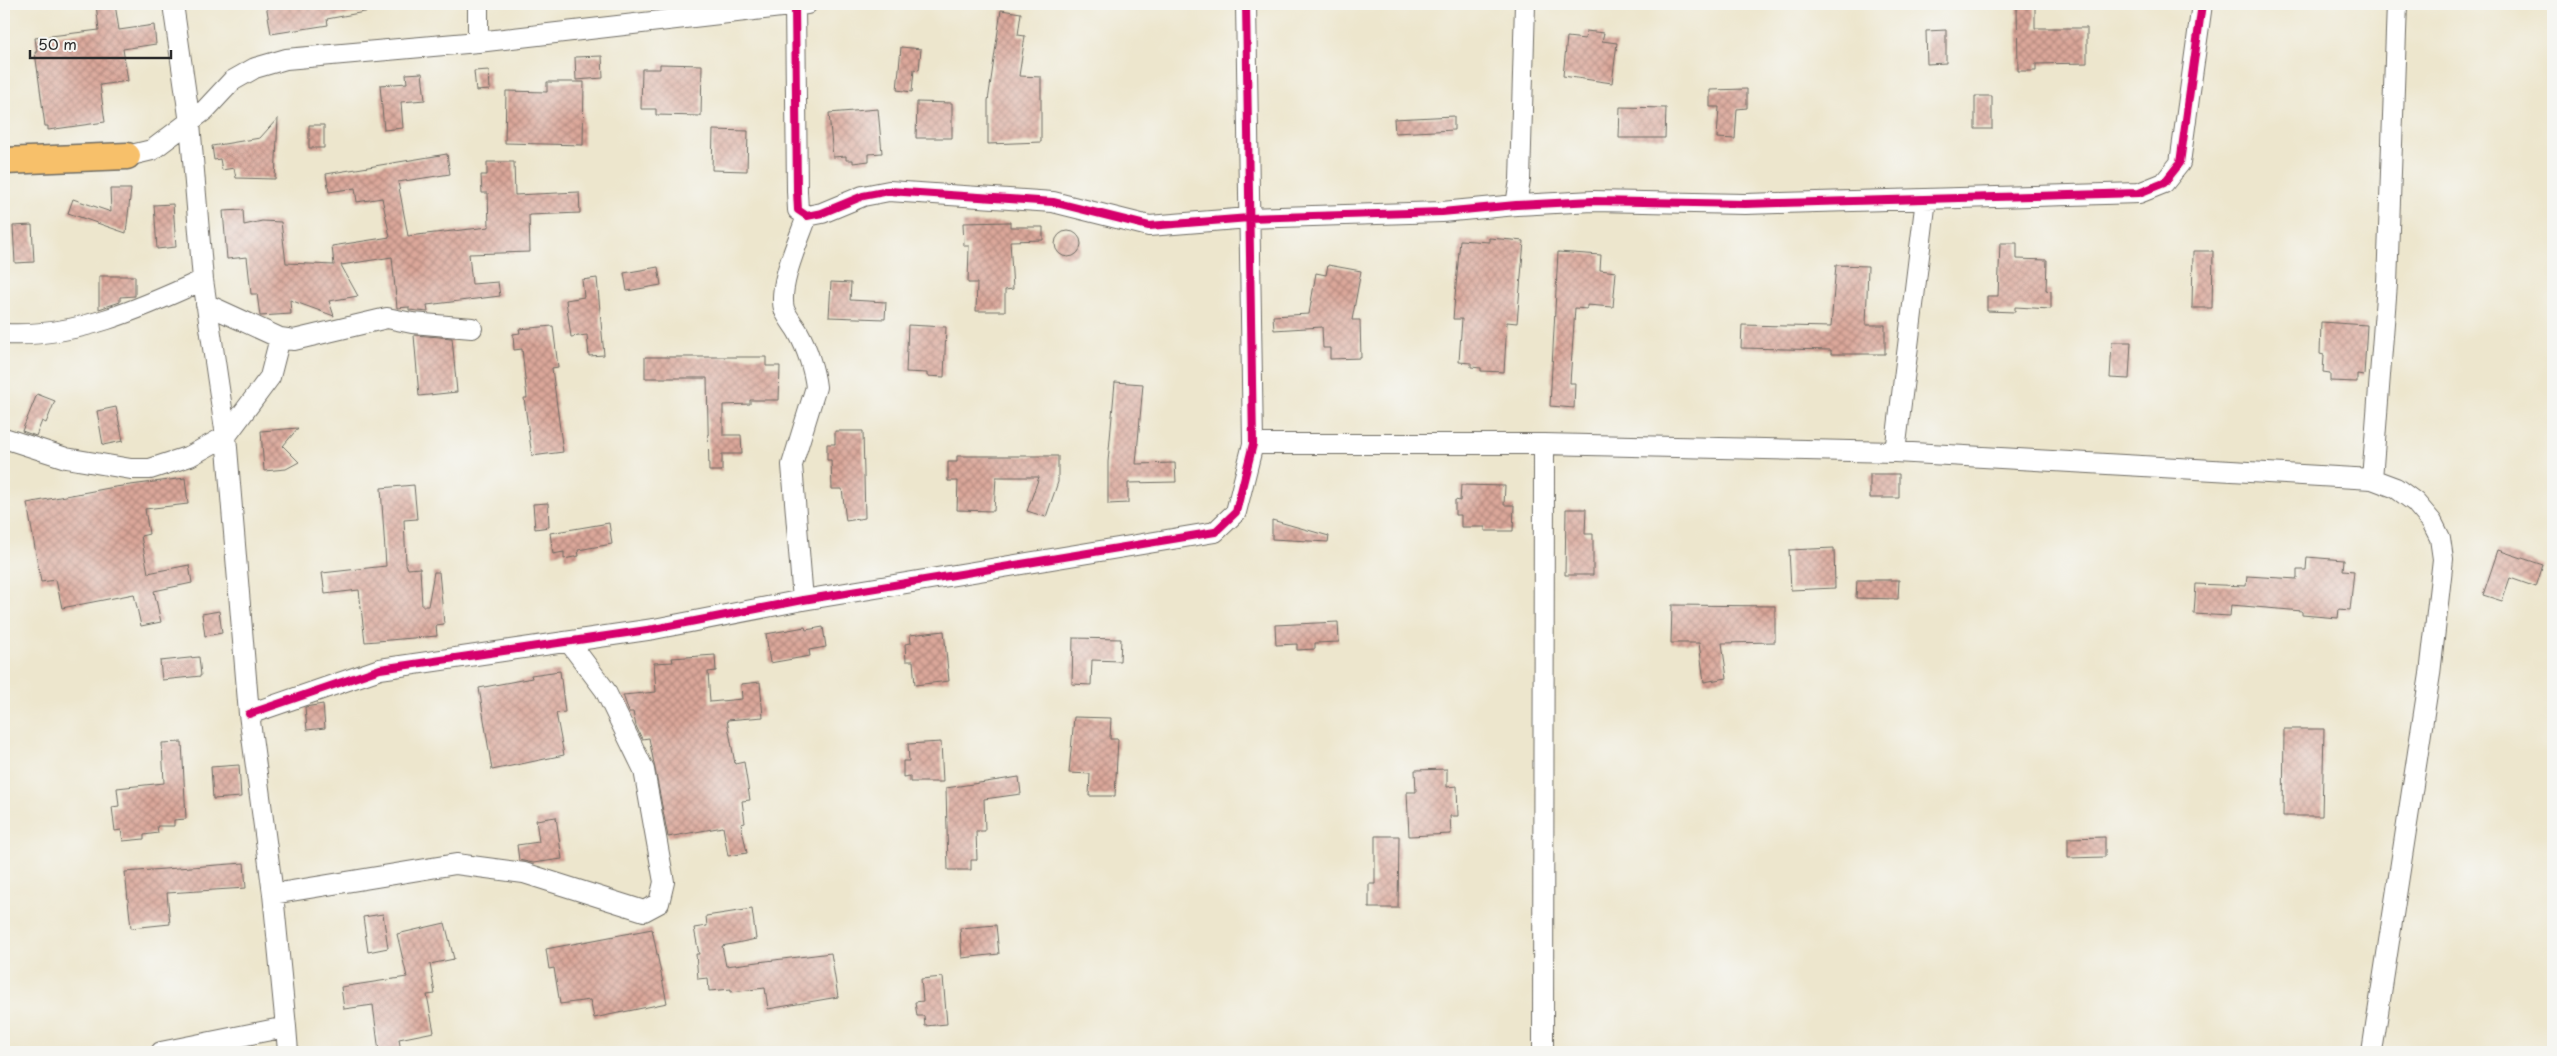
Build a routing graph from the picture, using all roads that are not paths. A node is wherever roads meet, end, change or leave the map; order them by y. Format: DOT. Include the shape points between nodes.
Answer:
graph roads {
  1 [pos="173,4"];
  2 [pos="478,4"];
  3 [pos="1246,4"];
  4 [pos="1525,4"];
  5 [pos="2202,4"];
  6 [pos="2397,4"];
  7 [pos="802,5"];
  8 [pos="478,42"];
  9 [pos="190,123"];
  10 [pos="127,156"];
  11 [pos="4,160"];
  12 [pos="1926,199"];
  13 [pos="1516,205"];
  14 [pos="807,216"];
  15 [pos="1249,218"];
  16 [pos="203,280"];
  17 [pos="206,304"];
  18 [pos="472,328"];
  19 [pos="4,334"];
  20 [pos="280,338"];
  21 [pos="226,436"];
  22 [pos="4,438"];
  23 [pos="1253,444"];
  24 [pos="1544,444"];
  25 [pos="1894,452"];
  26 [pos="2372,479"];
  27 [pos="803,600"];
  28 [pos="569,642"];
  29 [pos="249,714"];
  30 [pos="273,894"];
  31 [pos="286,1027"];
  32 [pos="161,1052"];
  33 [pos="288,1052"];
  34 [pos="1543,1052"];
  35 [pos="2372,1052"];
  1 -- 9 [label="street"];
  2 -- 8 [label="street"];
  3 -- 15 [label="street"];
  4 -- 13 [label="street" via="1520,180"];
  5 -- 12 [label="street" via="2180,164 2164,183 2139,193"];
  6 -- 26 [label="street" via="2387,284"];
  7 -- 8 [label="street"];
  7 -- 14 [label="street" via="797,190 798,210"];
  8 -- 9 [label="street" via="286,59 255,68 232,81"];
  9 -- 10 [label="street" via="152,150"];
  9 -- 16 [label="street"];
  10 -- 11 [label="main road"];
  12 -- 13 [label="street"];
  12 -- 25 [label="street"];
  13 -- 15 [label="street" via="1442,212"];
  14 -- 15 [label="street" via="863,196 889,191 1053,202 1149,226"];
  14 -- 27 [label="street" via="783,300 785,311 809,359 816,387 792,465"];
  15 -- 23 [label="street"];
  16 -- 17 [label="street"];
  16 -- 19 [label="street" via="87,327 23,336"];
  17 -- 20 [label="street"];
  17 -- 21 [label="street"];
  18 -- 20 [label="street" via="387,318 294,340"];
  20 -- 21 [label="street" via="270,377"];
  21 -- 22 [label="street" via="190,456 150,468 131,469 66,458"];
  21 -- 29 [label="street"];
  23 -- 24 [label="street"];
  23 -- 27 [label="street" via="1236,512 1215,532"];
  24 -- 25 [label="street"];
  24 -- 34 [label="street"];
  25 -- 26 [label="street"];
  26 -- 35 [label="street" via="2396,488 2416,502 2440,538 2444,559 2430,674"];
  27 -- 28 [label="street"];
  28 -- 29 [label="street" via="380,669"];
  28 -- 30 [label="street" via="605,690 644,770 664,882 659,903 644,911 524,873 456,864"];
  29 -- 30 [label="street"];
  30 -- 31 [label="street"];
  31 -- 32 [label="street"];
  31 -- 33 [label="street"];
}
